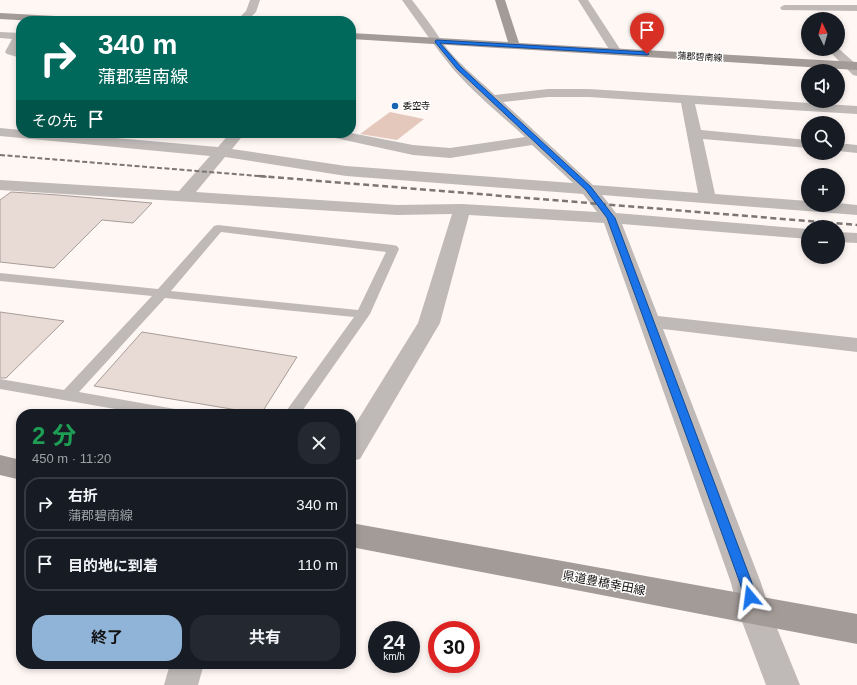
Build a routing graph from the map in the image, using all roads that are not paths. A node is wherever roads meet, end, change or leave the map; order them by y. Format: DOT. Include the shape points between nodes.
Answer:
graph roads {
  1 [pos="255,0"];
  2 [pos="407,0"];
  3 [pos="500,0"];
  4 [pos="584,0"];
  5 [pos="857,8"];
  6 [pos="0,16"];
  7 [pos="246,16"];
  8 [pos="798,16"];
  9 [pos="16,17"];
  10 [pos="0,35"];
  11 [pos="16,36"];
  12 [pos="356,36"];
  13 [pos="436,41"];
  14 [pos="16,44"];
  15 [pos="515,46"];
  16 [pos="616,52"];
  17 [pos="16,54"];
  18 [pos="841,56"];
  19 [pos="855,68"];
  20 [pos="687,99"];
  21 [pos="493,100"];
  22 [pos="857,110"];
  23 [pos="16,130"];
  24 [pos="0,132"];
  25 [pos="695,134"];
  26 [pos="92,138"];
  27 [pos="234,138"];
  28 [pos="355,138"];
  29 [pos="536,140"];
  30 [pos="801,143"];
  31 [pos="845,148"];
  32 [pos="857,149"];
  33 [pos="221,152"];
  34 [pos="0,185"];
  35 [pos="588,189"];
  36 [pos="184,196"];
  37 [pos="707,197"];
  38 [pos="462,209"];
  39 [pos="857,210"];
  40 [pos="611,218"];
  41 [pos="801,233"];
  42 [pos="845,237"];
  43 [pos="857,238"];
  44 [pos="0,277"];
  45 [pos="162,293"];
  46 [pos="363,314"];
  47 [pos="649,321"];
  48 [pos="857,345"];
  49 [pos="0,384"];
  50 [pos="67,396"];
  51 [pos="145,409"];
  52 [pos="296,409"];
  53 [pos="356,444"];
  54 [pos="0,465"];
  55 [pos="16,469"];
  56 [pos="356,536"];
  57 [pos="754,612"];
  58 [pos="857,629"];
  59 [pos="186,669"];
  60 [pos="181,685"];
  61 [pos="783,685"];
  1 -- 7 [label="street"];
  2 -- 13 [label="street"];
  3 -- 15 [label="main road"];
  4 -- 16 [label="street"];
  5 -- 8 [label="street" via="782,6"];
  6 -- 9 [label="main road"];
  10 -- 11 [label="street"];
  12 -- 13 [label="main road, 蒲郡碧南線"];
  13 -- 15 [label="main road, 蒲郡碧南線"];
  13 -- 21 [label="street" via="459,68"];
  14 -- 17 [label="street" via="11,52"];
  15 -- 16 [label="main road, 蒲郡碧南線"];
  16 -- 19 [label="main road, 蒲郡碧南線"];
  18 -- 19 [label="street"];
  20 -- 21 [label="street" via="548,93"];
  20 -- 22 [label="street"];
  20 -- 25 [label="street"];
  21 -- 29 [label="street"];
  23 -- 24 [label="street"];
  25 -- 30 [label="street"];
  25 -- 37 [label="street"];
  26 -- 33 [label="street"];
  27 -- 33 [label="street"];
  28 -- 29 [label="street" via="413,150 450,153"];
  29 -- 35 [label="street"];
  31 -- 32 [label="street"];
  33 -- 35 [label="street" via="346,171"];
  33 -- 36 [label="street"];
  34 -- 36 [label="street"];
  35 -- 37 [label="street"];
  35 -- 40 [label="street"];
  36 -- 38 [label="street" via="397,210"];
  37 -- 39 [label="street"];
  38 -- 40 [label="street"];
  38 -- 53 [label="street" via="429,323"];
  40 -- 41 [label="street"];
  40 -- 47 [label="street"];
  42 -- 43 [label="street"];
  44 -- 45 [label="lane"];
  45 -- 46 [label="lane"];
  45 -- 46 [label="lane" via="218,228 393,249"];
  45 -- 50 [label="lane"];
  46 -- 52 [label="lane"];
  47 -- 48 [label="street"];
  47 -- 57 [label="street"];
  49 -- 50 [label="lane"];
  50 -- 51 [label="lane"];
  54 -- 55 [label="main road"];
  56 -- 57 [label="main road, 県道豊橋幸田線"];
  57 -- 58 [label="main road, 県道豊橋幸田線"];
  57 -- 61 [label="street"];
  59 -- 60 [label="street"];
}
